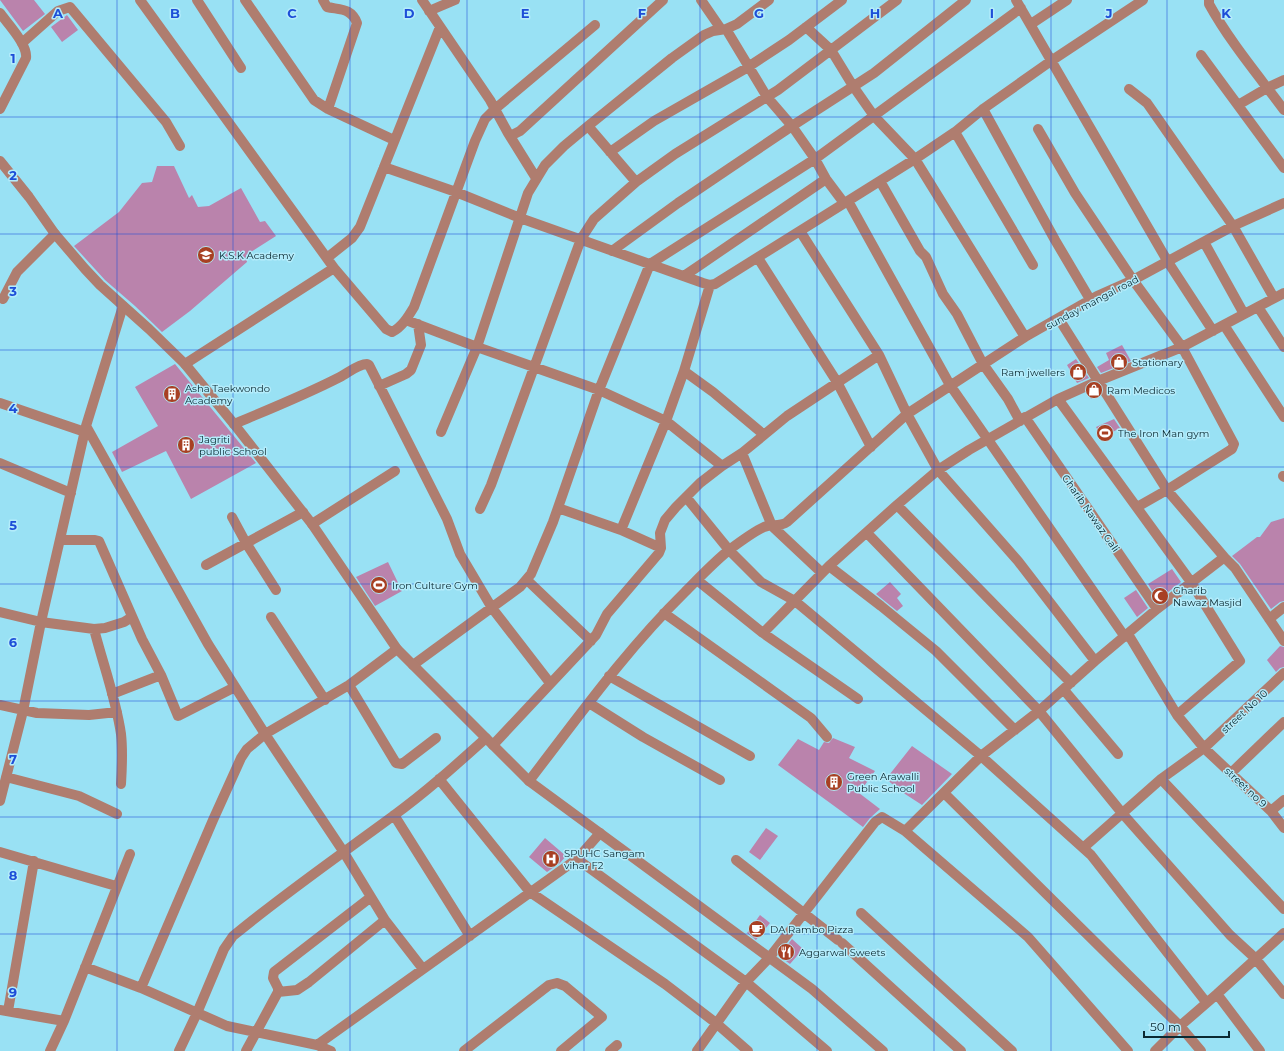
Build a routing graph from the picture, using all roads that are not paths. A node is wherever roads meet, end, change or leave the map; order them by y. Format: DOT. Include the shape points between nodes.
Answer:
graph roads {
  1 [pos="140,0"];
  2 [pos="197,0"];
  3 [pos="245,0"];
  4 [pos="323,0"];
  5 [pos="422,0"];
  6 [pos="455,0"];
  7 [pos="663,0"];
  8 [pos="769,0"];
  9 [pos="842,0"];
  10 [pos="897,0"];
  11 [pos="966,0"];
  12 [pos="1067,0"];
  13 [pos="1143,0"];
  14 [pos="1209,0"];
  15 [pos="703,1"];
  16 [pos="1019,4"];
  17 [pos="429,11"];
  18 [pos="0,13"];
  19 [pos="1030,24"];
  20 [pos="594,25"];
  21 [pos="440,27"];
  22 [pos="806,27"];
  23 [pos="724,29"];
  24 [pos="22,43"];
  25 [pos="831,50"];
  26 [pos="1201,55"];
  27 [pos="1051,61"];
  28 [pos="748,67"];
  29 [pos="241,68"];
  30 [pos="1284,80"];
  31 [pos="853,86"];
  32 [pos="1267,88"];
  33 [pos="1129,89"];
  34 [pos="767,97"];
  35 [pos="1238,105"];
  36 [pos="0,109"];
  37 [pos="328,109"];
  38 [pos="495,109"];
  39 [pos="983,109"];
  40 [pos="1284,110"];
  41 [pos="874,116"];
  42 [pos="588,126"];
  43 [pos="792,126"];
  44 [pos="1038,129"];
  45 [pos="955,132"];
  46 [pos="510,136"];
  47 [pos="394,140"];
  48 [pos="180,146"];
  49 [pos="610,152"];
  50 [pos="815,159"];
  51 [pos="914,159"];
  52 [pos="0,161"];
  53 [pos="384,167"];
  54 [pos="1284,168"];
  55 [pos="536,178"];
  56 [pos="826,179"];
  57 [pos="880,181"];
  58 [pos="636,182"];
  59 [pos="456,192"];
  60 [pos="846,202"];
  61 [pos="1284,203"];
  62 [pos="520,218"];
  63 [pos="1233,226"];
  64 [pos="800,231"];
  65 [pos="55,234"];
  66 [pos="581,239"];
  67 [pos="1204,242"];
  68 [pos="612,251"];
  69 [pos="327,258"];
  70 [pos="758,258"];
  71 [pos="1168,262"];
  72 [pos="650,264"];
  73 [pos="1033,265"];
  74 [pos="334,268"];
  75 [pos="684,276"];
  76 [pos="1133,280"];
  77 [pos="710,285"];
  78 [pos="1284,293"];
  79 [pos="1274,298"];
  80 [pos="3,299"];
  81 [pos="1091,301"];
  82 [pos="123,306"];
  83 [pos="1258,307"];
  84 [pos="1244,314"];
  85 [pos="1058,319"];
  86 [pos="406,320"];
  87 [pos="418,324"];
  88 [pos="1224,325"];
  89 [pos="1213,331"];
  90 [pos="1025,337"];
  91 [pos="1182,347"];
  92 [pos="1284,347"];
  93 [pos="477,348"];
  94 [pos="879,355"];
  95 [pos="185,364"];
  96 [pos="983,364"];
  97 [pos="535,367"];
  98 [pos="684,372"];
  99 [pos="1098,381"];
  100 [pos="837,382"];
  101 [pos="950,385"];
  102 [pos="380,386"];
  103 [pos="599,390"];
  104 [pos="1058,399"];
  105 [pos="0,403"];
  106 [pos="907,414"];
  107 [pos="1284,417"];
  108 [pos="1022,419"];
  109 [pos="666,421"];
  110 [pos="234,424"];
  111 [pos="85,429"];
  112 [pos="440,432"];
  113 [pos="763,434"];
  114 [pos="987,441"];
  115 [pos="871,447"];
  116 [pos="742,453"];
  117 [pos="0,463"];
  118 [pos="722,466"];
  119 [pos="938,470"];
  120 [pos="395,471"];
  121 [pos="1166,490"];
  122 [pos="71,493"];
  123 [pos="686,497"];
  124 [pos="897,505"];
  125 [pos="1137,507"];
  126 [pos="558,508"];
  127 [pos="480,509"];
  128 [pos="302,512"];
  129 [pos="232,517"];
  130 [pos="312,524"];
  131 [pos="772,526"];
  132 [pos="621,530"];
  133 [pos="867,533"];
  134 [pos="60,540"];
  135 [pos="246,543"];
  136 [pos="661,548"];
  137 [pos="729,550"];
  138 [pos="1225,558"];
  139 [pos="206,565"];
  140 [pos="825,570"];
  141 [pos="527,580"];
  142 [pos="697,580"];
  143 [pos="1191,582"];
  144 [pos="276,590"];
  145 [pos="795,601"];
  146 [pos="1284,607"];
  147 [pos="492,608"];
  148 [pos="1157,609"];
  149 [pos="0,612"];
  150 [pos="664,613"];
  151 [pos="132,617"];
  152 [pos="271,617"];
  153 [pos="1269,619"];
  154 [pos="41,622"];
  155 [pos="94,629"];
  156 [pos="763,633"];
  157 [pos="1126,636"];
  158 [pos="590,641"];
  159 [pos="1284,641"];
  160 [pos="397,649"];
  161 [pos="1095,660"];
  162 [pos="413,665"];
  163 [pos="1284,673"];
  164 [pos="161,675"];
  165 [pos="609,676"];
  166 [pos="550,683"];
  167 [pos="349,685"];
  168 [pos="235,687"];
  169 [pos="1068,687"];
  170 [pos="112,694"];
  171 [pos="858,699"];
  172 [pos="325,700"];
  173 [pos="589,702"];
  174 [pos="0,705"];
  175 [pos="23,711"];
  176 [pos="1039,711"];
  177 [pos="117,712"];
  178 [pos="1177,715"];
  179 [pos="1284,722"];
  180 [pos="1015,730"];
  181 [pos="265,734"];
  182 [pos="827,737"];
  183 [pos="436,738"];
  184 [pos="490,742"];
  185 [pos="1204,748"];
  186 [pos="1118,754"];
  187 [pos="750,756"];
  188 [pos="981,756"];
  189 [pos="1231,773"];
  190 [pos="6,777"];
  191 [pos="439,779"];
  192 [pos="1161,779"];
  193 [pos="720,780"];
  194 [pos="529,781"];
  195 [pos="121,784"];
  196 [pos="1,788"];
  197 [pos="944,793"];
  198 [pos="1284,800"];
  199 [pos="0,801"];
  200 [pos="1271,811"];
  201 [pos="1122,813"];
  202 [pos="117,814"];
  203 [pos="394,815"];
  204 [pos="1284,828"];
  205 [pos="905,831"];
  206 [pos="600,833"];
  207 [pos="1083,848"];
  208 [pos="343,851"];
  209 [pos="0,852"];
  210 [pos="130,854"];
  211 [pos="576,859"];
  212 [pos="736,860"];
  213 [pos="34,861"];
  214 [pos="116,886"];
  215 [pos="530,892"];
  216 [pos="372,897"];
  217 [pos="1284,908"];
  218 [pos="804,913"];
  219 [pos="861,913"];
  220 [pos="385,920"];
  221 [pos="1284,933"];
  222 [pos="470,936"];
  223 [pos="769,958"];
  224 [pos="1255,958"];
  225 [pos="85,967"];
  226 [pos="423,969"];
  227 [pos="746,982"];
  228 [pos="141,988"];
  229 [pos="278,992"];
  230 [pos="1217,994"];
  231 [pos="1284,994"];
  232 [pos="1206,1002"];
  233 [pos="4,1010"];
  234 [pos="197,1013"];
  235 [pos="64,1020"];
  236 [pos="716,1024"];
  237 [pos="1180,1026"];
  238 [pos="256,1033"];
  239 [pos="317,1045"];
  240 [pos="50,1051"];
  241 [pos="178,1051"];
  242 [pos="246,1051"];
  243 [pos="331,1051"];
  244 [pos="464,1051"];
  245 [pos="561,1051"];
  246 [pos="697,1051"];
  247 [pos="748,1051"];
  248 [pos="826,1051"];
  249 [pos="883,1051"];
  250 [pos="961,1051"];
  251 [pos="1012,1051"];
  252 [pos="1128,1051"];
  253 [pos="1155,1051"];
  254 [pos="1201,1051"];
  255 [pos="1260,1051"];
  1 -- 69 [label="street"];
  2 -- 29 [label="street"];
  3 -- 37 [label="street" via="310,96"];
  4 -- 37 [label="street" via="327,7 348,11 357,23"];
  5 -- 17 [label="street"];
  6 -- 17 [label="street"];
  7 -- 46 [label="street" via="520,131"];
  8 -- 23 [label="street" via="737,24"];
  9 -- 22 [label="street"];
  10 -- 25 [label="street"];
  11 -- 31 [label="street" via="874,73"];
  12 -- 19 [label="street"];
  13 -- 27 [label="street"];
  14 -- 32 [label="street" via="1216,17"];
  15 -- 23 [label="street, street no 9"];
  16 -- 19 [label="street"];
  16 -- 41 [label="street"];
  17 -- 21 [label="street"];
  18 -- 24 [label="street"];
  19 -- 27 [label="street"];
  20 -- 38 [label="street"];
  21 -- 38 [label="street"];
  21 -- 47 [label="street"];
  22 -- 25 [label="street"];
  22 -- 28 [label="street"];
  23 -- 28 [label="street, street no 9"];
  23 -- 42 [label="street" via="704,35"];
  24 -- 36 [label="street" via="26,58"];
  24 -- 48 [label="street" via="58,11 70,7 166,122"];
  25 -- 31 [label="street"];
  25 -- 34 [label="street"];
  26 -- 35 [label="street"];
  27 -- 39 [label="street"];
  27 -- 71 [label="street"];
  28 -- 34 [label="street, street no 9"];
  28 -- 49 [label="street" via="654,122"];
  30 -- 32 [label="street"];
  31 -- 41 [label="street"];
  31 -- 43 [label="street"];
  32 -- 35 [label="street"];
  32 -- 40 [label="street"];
  33 -- 63 [label="street" via="1146,102"];
  34 -- 43 [label="street, street no 9"];
  34 -- 58 [label="street" via="675,154"];
  35 -- 54 [label="street"];
  37 -- 47 [label="street"];
  38 -- 46 [label="street"];
  38 -- 59 [label="street" via="483,123 474,141"];
  39 -- 45 [label="street"];
  39 -- 81 [label="street"];
  41 -- 50 [label="street"];
  41 -- 51 [label="street"];
  42 -- 49 [label="street"];
  42 -- 55 [label="street" via="564,146"];
  43 -- 50 [label="street, street no 9"];
  43 -- 68 [label="street"];
  44 -- 76 [label="street" via="1075,193"];
  45 -- 51 [label="street"];
  45 -- 73 [label="street"];
  46 -- 55 [label="street"];
  47 -- 53 [label="street"];
  49 -- 58 [label="street"];
  50 -- 56 [label="street, street no 9"];
  50 -- 72 [label="street"];
  51 -- 57 [label="street"];
  51 -- 90 [label="street"];
  52 -- 65 [label="street"];
  53 -- 59 [label="street"];
  53 -- 69 [label="street" via="360,227 352,238"];
  55 -- 62 [label="street"];
  56 -- 60 [label="street, street no 9"];
  56 -- 75 [label="street"];
  57 -- 60 [label="street"];
  57 -- 96 [label="street, Gharib Nawaz Gali" via="920,251 926,257 943,294 957,314"];
  58 -- 66 [label="street" via="594,219"];
  59 -- 62 [label="street"];
  59 -- 86 [label="street" via="414,307"];
  60 -- 64 [label="street"];
  60 -- 101 [label="street, street no 9"];
  61 -- 63 [label="street, sunday mangal road"];
  62 -- 66 [label="street"];
  62 -- 93 [label="street"];
  63 -- 67 [label="street, sunday mangal road"];
  63 -- 79 [label="street"];
  64 -- 70 [label="street"];
  64 -- 94 [label="street"];
  65 -- 80 [label="street" via="17,272"];
  65 -- 82 [label="street" via="100,285"];
  66 -- 68 [label="street"];
  66 -- 97 [label="street"];
  67 -- 71 [label="street, sunday mangal road"];
  67 -- 84 [label="street"];
  68 -- 72 [label="street"];
  69 -- 74 [label="street"];
  70 -- 77 [label="street" via="722,281"];
  70 -- 100 [label="street"];
  71 -- 76 [label="street, sunday mangal road"];
  71 -- 89 [label="street"];
  72 -- 75 [label="street"];
  72 -- 103 [label="street"];
  74 -- 86 [label="street" via="388,330 392,332"];
  74 -- 95 [label="street"];
  75 -- 77 [label="street"];
  76 -- 81 [label="street, sunday mangal road"];
  76 -- 91 [label="street"];
  77 -- 98 [label="street"];
  78 -- 79 [label="street"];
  79 -- 83 [label="street"];
  81 -- 85 [label="street, sunday mangal road"];
  82 -- 95 [label="street"];
  82 -- 111 [label="street"];
  83 -- 84 [label="street"];
  83 -- 92 [label="street"];
  84 -- 88 [label="street"];
  85 -- 90 [label="street, sunday mangal road"];
  85 -- 99 [label="street"];
  86 -- 87 [label="street"];
  87 -- 93 [label="street"];
  87 -- 102 [label="street" via="421,345 411,370"];
  88 -- 89 [label="street"];
  88 -- 107 [label="street"];
  89 -- 91 [label="street"];
  90 -- 96 [label="street, sunday mangal road"];
  91 -- 99 [label="street"];
  91 -- 121 [label="street" via="1234,445"];
  93 -- 97 [label="street"];
  93 -- 112 [label="street"];
  94 -- 100 [label="street"];
  94 -- 106 [label="street"];
  95 -- 110 [label="street"];
  96 -- 101 [label="street, sunday mangal road"];
  96 -- 108 [label="street, Gharib Nawaz Gali"];
  97 -- 103 [label="street"];
  97 -- 127 [label="street"];
  98 -- 109 [label="street"];
  98 -- 113 [label="street"];
  99 -- 104 [label="street"];
  99 -- 121 [label="street"];
  100 -- 113 [label="street"];
  100 -- 115 [label="street"];
  101 -- 106 [label="street, sunday mangal road"];
  101 -- 114 [label="street, street no 9"];
  102 -- 110 [label="street" via="369,365 362,364 285,404"];
  102 -- 147 [label="street" via="447,519 460,554"];
  103 -- 109 [label="street"];
  103 -- 126 [label="street"];
  104 -- 108 [label="street"];
  104 -- 125 [label="street"];
  105 -- 111 [label="street"];
  106 -- 115 [label="street, sunday mangal road"];
  106 -- 119 [label="street"];
  108 -- 114 [label="street"];
  108 -- 148 [label="street, Gharib Nawaz Gali"];
  109 -- 118 [label="street"];
  109 -- 132 [label="street"];
  110 -- 128 [label="street"];
  111 -- 122 [label="street"];
  111 -- 168 [label="street" via="196,625"];
  113 -- 116 [label="street"];
  114 -- 119 [label="street"];
  114 -- 157 [label="street, street no 9"];
  115 -- 131 [label="street, sunday mangal road" via="787,522 781,526"];
  116 -- 118 [label="street"];
  116 -- 131 [label="street"];
  117 -- 122 [label="street"];
  118 -- 123 [label="street"];
  119 -- 124 [label="street"];
  119 -- 161 [label="street" via="1018,561"];
  120 -- 130 [label="street"];
  121 -- 125 [label="street"];
  121 -- 138 [label="street"];
  122 -- 134 [label="street"];
  123 -- 136 [label="street" via="671,512 662,527"];
  123 -- 137 [label="street"];
  124 -- 133 [label="street"];
  124 -- 169 [label="street"];
  125 -- 143 [label="street"];
  126 -- 132 [label="street"];
  126 -- 141 [label="street"];
  128 -- 130 [label="street"];
  128 -- 135 [label="street"];
  129 -- 135 [label="street"];
  130 -- 160 [label="street"];
  131 -- 137 [label="street, sunday mangal road" via="762,528"];
  131 -- 140 [label="street"];
  132 -- 136 [label="street"];
  133 -- 140 [label="street"];
  133 -- 176 [label="street"];
  134 -- 151 [label="street" via="99,542"];
  134 -- 154 [label="street"];
  135 -- 139 [label="street"];
  135 -- 144 [label="street"];
  136 -- 158 [label="street" via="607,614"];
  137 -- 142 [label="street, sunday mangal road"];
  137 -- 145 [label="street" via="761,582"];
  138 -- 143 [label="street"];
  138 -- 153 [label="street" via="1235,568"];
  140 -- 145 [label="street"];
  140 -- 180 [label="street" via="881,606 936,651"];
  141 -- 147 [label="street"];
  141 -- 158 [label="street"];
  142 -- 150 [label="street, sunday mangal road"];
  142 -- 156 [label="street"];
  143 -- 148 [label="street"];
  143 -- 178 [label="street" via="1240,661"];
  145 -- 156 [label="street"];
  145 -- 188 [label="street"];
  146 -- 153 [label="street"];
  147 -- 162 [label="street"];
  147 -- 166 [label="street"];
  148 -- 157 [label="street"];
  149 -- 154 [label="street"];
  150 -- 165 [label="street, sunday mangal road"];
  150 -- 182 [label="street" via="811,718"];
  151 -- 155 [label="street" via="105,628"];
  151 -- 164 [label="street"];
  152 -- 172 [label="street"];
  153 -- 159 [label="street"];
  154 -- 155 [label="street"];
  154 -- 175 [label="street"];
  155 -- 170 [label="street"];
  156 -- 171 [label="street"];
  157 -- 161 [label="street"];
  157 -- 178 [label="street, street no 9"];
  158 -- 166 [label="street"];
  160 -- 162 [label="street"];
  160 -- 167 [label="street"];
  161 -- 169 [label="street"];
  162 -- 184 [label="street"];
  163 -- 185 [label="street, street No 10"];
  164 -- 168 [label="street" via="178,716"];
  164 -- 170 [label="street"];
  165 -- 173 [label="street, sunday mangal road"];
  165 -- 187 [label="street"];
  166 -- 184 [label="street"];
  167 -- 172 [label="street"];
  167 -- 183 [label="street" via="396,763 402,764"];
  168 -- 181 [label="street"];
  169 -- 176 [label="street"];
  169 -- 186 [label="street"];
  170 -- 177 [label="street"];
  172 -- 181 [label="street"];
  173 -- 193 [label="street" via="643,737"];
  173 -- 194 [label="street, sunday mangal road"];
  174 -- 175 [label="street"];
  175 -- 177 [label="street" via="53,714"];
  175 -- 190 [label="street"];
  176 -- 180 [label="street"];
  176 -- 201 [label="street"];
  177 -- 195 [label="street" via="122,748"];
  178 -- 185 [label="street, street no 9"];
  179 -- 189 [label="street"];
  180 -- 188 [label="street"];
  181 -- 208 [label="street"];
  181 -- 228 [label="street" via="247,749 241,758"];
  184 -- 191 [label="street"];
  184 -- 194 [label="street"];
  185 -- 189 [label="street, street no 9"];
  185 -- 192 [label="street, street No 10"];
  188 -- 197 [label="street"];
  188 -- 207 [label="street"];
  189 -- 200 [label="street, street no 9"];
  190 -- 196 [label="street"];
  190 -- 202 [label="street" via="79,796"];
  191 -- 203 [label="street"];
  191 -- 215 [label="street"];
  192 -- 201 [label="street, street No 10"];
  192 -- 217 [label="street"];
  194 -- 206 [label="street"];
  196 -- 199 [label="street"];
  197 -- 205 [label="street"];
  197 -- 237 [label="street"];
  198 -- 200 [label="street"];
  200 -- 204 [label="street, street no 9"];
  201 -- 207 [label="street, street No 10"];
  201 -- 224 [label="street" via="1230,935"];
  203 -- 208 [label="street"];
  203 -- 222 [label="street"];
  205 -- 218 [label="street" via="884,817 879,818"];
  205 -- 252 [label="street" via="1028,937"];
  206 -- 211 [label="street"];
  206 -- 223 [label="street"];
  207 -- 232 [label="street"];
  208 -- 216 [label="street"];
  208 -- 234 [label="street" via="230,939"];
  209 -- 213 [label="street"];
  210 -- 214 [label="street"];
  211 -- 215 [label="street"];
  211 -- 227 [label="street"];
  212 -- 218 [label="street"];
  213 -- 214 [label="street"];
  213 -- 233 [label="street"];
  214 -- 225 [label="street"];
  215 -- 222 [label="street"];
  215 -- 236 [label="street" via="665,984"];
  216 -- 220 [label="street"];
  216 -- 229 [label="street" via="274,972 273,978"];
  218 -- 223 [label="street"];
  218 -- 250 [label="street" via="840,941"];
  219 -- 251 [label="street"];
  220 -- 226 [label="street"];
  220 -- 229 [label="street" via="309,982 297,990"];
  221 -- 224 [label="street"];
  222 -- 226 [label="street"];
  223 -- 227 [label="street"];
  223 -- 249 [label="street" via="812,989"];
  224 -- 230 [label="street"];
  224 -- 231 [label="street"];
  225 -- 228 [label="street"];
  225 -- 235 [label="street"];
  226 -- 239 [label="street"];
  227 -- 236 [label="street"];
  227 -- 248 [label="street"];
  228 -- 234 [label="street"];
  229 -- 238 [label="street"];
  230 -- 232 [label="street"];
  230 -- 255 [label="street"];
  232 -- 237 [label="street"];
  233 -- 235 [label="street"];
  234 -- 238 [label="street" via="227,1026"];
  234 -- 241 [label="street"];
  235 -- 240 [label="street"];
  236 -- 246 [label="street"];
  236 -- 247 [label="street"];
  237 -- 253 [label="street"];
  237 -- 254 [label="street"];
  238 -- 239 [label="street"];
  238 -- 242 [label="street"];
  239 -- 243 [label="street"];
  244 -- 245 [label="street" via="549,985 557,982 602,1017"];
}
